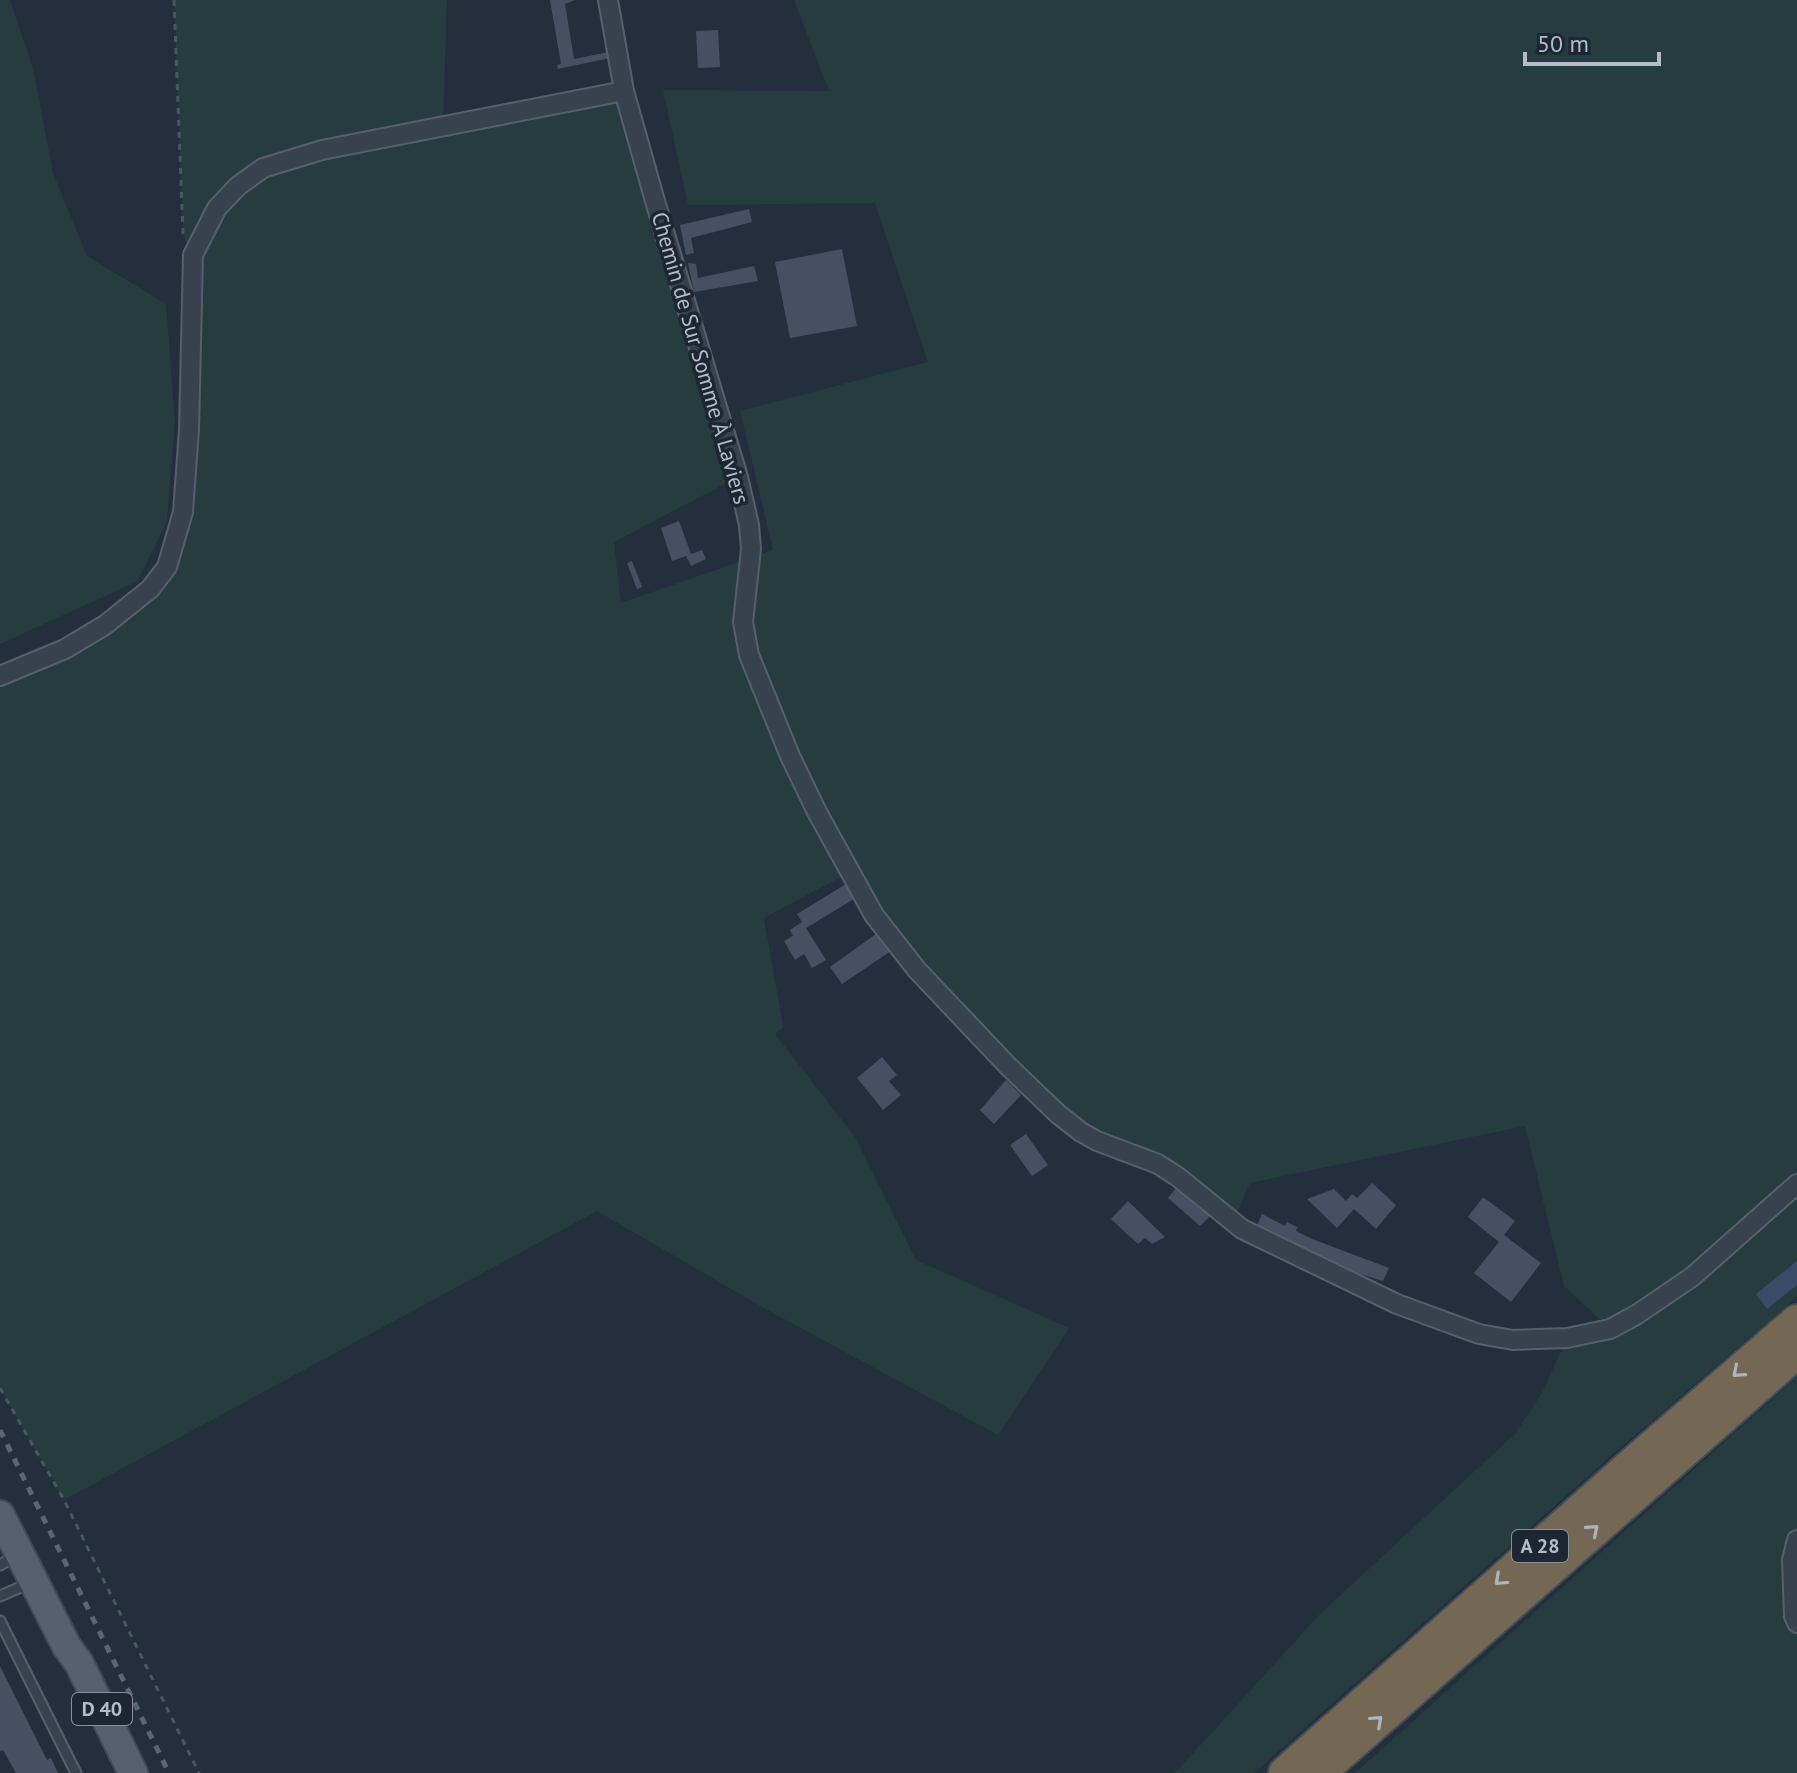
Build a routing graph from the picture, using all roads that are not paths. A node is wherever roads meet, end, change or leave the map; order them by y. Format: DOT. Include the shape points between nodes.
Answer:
graph roads {
  1 [pos="608,0"];
  2 [pos="624,91"];
  3 [pos="0,676"];
  4 [pos="1797,1184"];
  5 [pos="1797,1321"];
  6 [pos="1797,1352"];
  7 [pos="0,1515"];
  8 [pos="1797,1540"];
  9 [pos="10,1560"];
  10 [pos="33,1581"];
  11 [pos="0,1596"];
  12 [pos="1796,1620"];
  13 [pos="0,1621"];
  14 [pos="67,1647"];
  15 [pos="76,1773"];
  16 [pos="119,1773"];
  17 [pos="133,1773"];
  18 [pos="1285,1773"];
  19 [pos="1319,1773"];
  1 -- 2 [label="street, Chemin de Sur Somme À Laviers"];
  2 -- 3 [label="street" via="322,150 263,168 238,186 217,208 193,255 183,512 167,567 150,589 105,625 65,649"];
  2 -- 4 [label="street, Chemin de Sur Somme À Laviers" via="744,501 751,549 743,622 749,655 790,756 883,928 917,970 1058,1114 1097,1141 1158,1164 1242,1229 1274,1246 1397,1304 1479,1334 1513,1340 1567,1338 1610,1329 1636,1315 1692,1277"];
  5 -- 18 [label="highway, A 28, one-way"];
  19 -- 6 [label="highway, A 28, one-way"];
  7 -- 9 [label="main road, D 40"];
  8 -- 12 [label="street" via="1792,1560"];
  9 -- 10 [label="main road, D 40"];
  10 -- 11 [label="lane"];
  10 -- 14 [label="main road, D 40"];
  13 -- 15 [label="lane"];
  14 -- 16 [label="main road, D 40" via="68,1666"];
  14 -- 17 [label="main road, D 40"];
}
